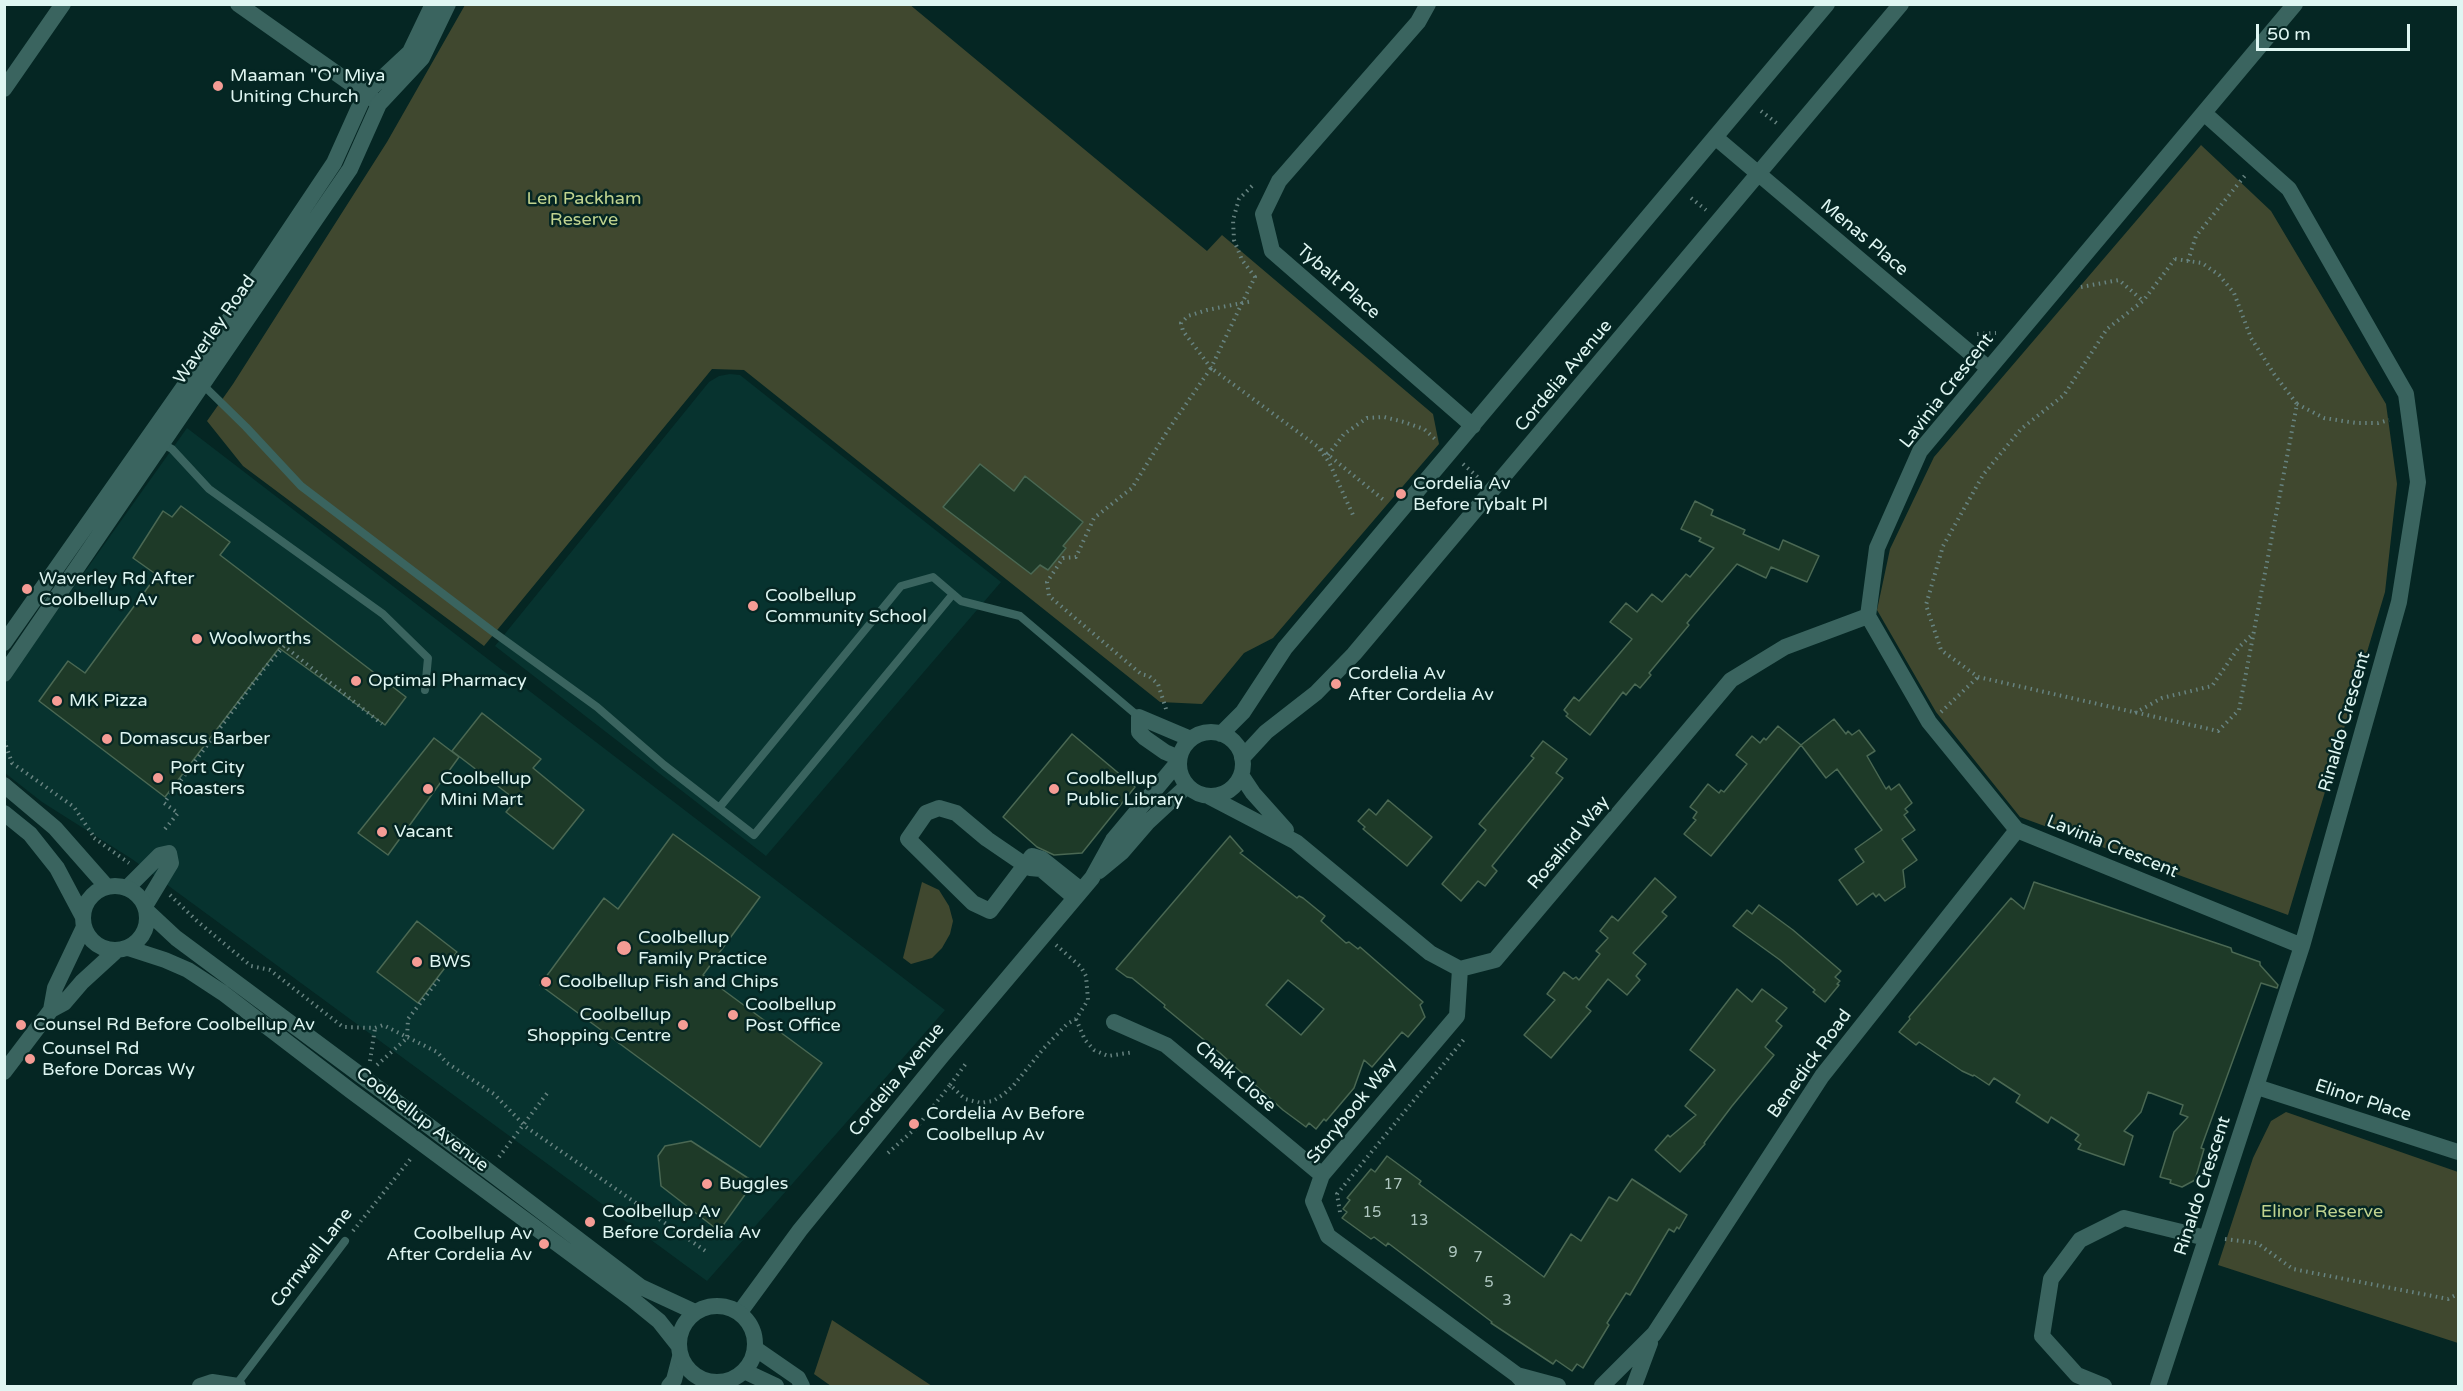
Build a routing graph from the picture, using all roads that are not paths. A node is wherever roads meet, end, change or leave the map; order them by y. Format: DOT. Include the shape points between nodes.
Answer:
graph roads {
  1 [pos="63,4"];
  2 [pos="238,4"];
  3 [pos="433,4"];
  4 [pos="448,4"];
  5 [pos="1428,4"];
  6 [pos="1827,4"];
  7 [pos="1901,4"];
  8 [pos="2295,4"];
  9 [pos="4,89"];
  10 [pos="365,94"];
  11 [pos="379,104"];
  12 [pos="2204,113"];
  13 [pos="1715,137"];
  14 [pos="1758,175"];
  15 [pos="1988,368"];
  16 [pos="197,380"];
  17 [pos="1473,426"];
  18 [pos="161,443"];
  19 [pos="953,594"];
  20 [pos="1868,615"];
  21 [pos="4,643"];
  22 [pos="4,674"];
  23 [pos="425,690"];
  24 [pos="1139,717"];
  25 [pos="1221,734"];
  26 [pos="1191,739"];
  27 [pos="1179,759"];
  28 [pos="1241,767"];
  29 [pos="4,785"];
  30 [pos="1187,786"];
  31 [pos="1208,796"];
  32 [pos="719,808"];
  33 [pos="4,813"];
  34 [pos="2017,830"];
  35 [pos="1296,842"];
  36 [pos="1025,865"];
  37 [pos="107,887"];
  38 [pos="127,888"];
  39 [pos="1083,889"];
  40 [pos="146,909"];
  41 [pos="84,922"];
  42 [pos="2302,946"];
  43 [pos="123,949"];
  44 [pos="1460,969"];
  45 [pos="51,1010"];
  46 [pos="1114,1022"];
  47 [pos="299,1041"];
  48 [pos="4,1072"];
  49 [pos="2256,1087"];
  50 [pos="2458,1152"];
  51 [pos="1322,1175"];
  52 [pos="2206,1238"];
  53 [pos="345,1241"];
  54 [pos="695,1312"];
  55 [pos="740,1312"];
  56 [pos="1654,1334"];
  57 [pos="756,1349"];
  58 [pos="679,1351"];
  59 [pos="744,1371"];
  60 [pos="1522,1381"];
  61 [pos="206,1384"];
  62 [pos="721,1384"];
  63 [pos="237,1385"];
  64 [pos="669,1386"];
  65 [pos="776,1386"];
  66 [pos="802,1386"];
  67 [pos="1558,1386"];
  68 [pos="1602,1386"];
  69 [pos="1634,1386"];
  70 [pos="2104,1386"];
  71 [pos="2158,1386"];
  1 -- 9 [label="street"];
  2 -- 10 [label="street"];
  3 -- 10 [label="street, Waverley Road" via="410,52"];
  4 -- 11 [label="street, Waverley Road" via="422,58"];
  5 -- 17 [label="street, Tybalt Place" via="1418,22 1279,181 1263,214 1272,251"];
  6 -- 13 [label="street, Cordelia Avenue"];
  7 -- 14 [label="street, Cordelia Avenue"];
  8 -- 12 [label="street, Lavinia Crescent"];
  10 -- 11 [label="street"];
  10 -- 16 [label="street, Waverley Road" via="334,163"];
  11 -- 16 [label="street, Waverley Road" via="350,169"];
  12 -- 15 [label="street, Lavinia Crescent"];
  12 -- 42 [label="street, Rinaldo Crescent" via="2289,189 2406,394 2418,482 2399,602"];
  13 -- 14 [label="street, Menas Place"];
  13 -- 17 [label="street, Cordelia Avenue"];
  14 -- 15 [label="street, Menas Place"];
  14 -- 28 [label="street, Cordelia Avenue" via="1354,654 1316,693 1266,732"];
  15 -- 20 [label="street, Lavinia Crescent" via="1920,451 1877,548"];
  16 -- 18 [label="street, Waverley Road"];
  16 -- 21 [label="street, Waverley Road"];
  16 -- 32 [label="lane" via="301,486 597,707"];
  17 -- 25 [label="street, Cordelia Avenue" via="1286,648 1243,712"];
  18 -- 22 [label="street, Waverley Road"];
  18 -- 23 [label="lane" via="172,449 209,489 383,614 428,658"];
  19 -- 24 [label="lane" via="961,601 1020,616"];
  19 -- 32 [label="lane" via="933,577 901,586"];
  19 -- 32 [label="lane" via="754,835"];
  20 -- 34 [label="street, Lavinia Crescent" via="1929,722"];
  20 -- 44 [label="street, Rosalind Way" via="1785,647 1731,680 1495,960"];
  24 -- 26 [label="street"];
  24 -- 27 [label="street" via="1139,732"];
  25 -- 26 [label="street" via="1203,733"];
  25 -- 28 [label="street" via="1235,744"];
  26 -- 27 [label="street"];
  27 -- 30 [label="street" via="1181,777"];
  27 -- 39 [label="street" via="1113,840"];
  28 -- 31 [label="street" via="1228,791"];
  28 -- 35 [label="street" via="1253,793"];
  29 -- 37 [label="street" via="55,828"];
  30 -- 31 [label="street"];
  30 -- 39 [label="street"];
  31 -- 35 [label="street"];
  33 -- 41 [label="street" via="30,834 57,868"];
  34 -- 42 [label="street, Lavinia Crescent"];
  34 -- 56 [label="street, Benedick Road" via="1822,1076"];
  35 -- 44 [label="street" via="1430,953"];
  36 -- 36 [label="street" via="956,813 939,808 926,813 908,839 973,903 990,911"];
  36 -- 39 [label="street"];
  37 -- 38 [label="street"];
  37 -- 41 [label="street" via="90,898"];
  38 -- 40 [label="street" via="135,892"];
  38 -- 40 [label="street" via="160,855 169,853 171,863"];
  39 -- 55 [label="street, Cordelia Avenue" via="807,1220"];
  40 -- 43 [label="street" via="144,933"];
  40 -- 47 [label="street, Coolbellup Avenue"];
  41 -- 43 [label="street" via="89,937 97,945"];
  41 -- 45 [label="street" via="55,988"];
  42 -- 49 [label="street, Rinaldo Crescent"];
  43 -- 45 [label="street" via="82,982 64,1003"];
  43 -- 47 [label="street, Coolbellup Avenue" via="188,970"];
  44 -- 51 [label="street, Storybook Way" via="1457,1016"];
  45 -- 48 [label="street"];
  46 -- 51 [label="street, Chalk Close" via="1166,1045"];
  47 -- 54 [label="street, Coolbellup Avenue" via="434,1129 640,1287"];
  47 -- 58 [label="street, Coolbellup Avenue" via="659,1321"];
  49 -- 50 [label="street, Elinor Place"];
  49 -- 52 [label="street, Rinaldo Crescent"];
  51 -- 60 [label="street, Storybook Way" via="1313,1201 1328,1236"];
  52 -- 70 [label="street" via="2124,1218 2080,1240 2051,1279 2042,1335 2077,1375"];
  52 -- 71 [label="street, Rinaldo Crescent"];
  53 -- 63 [label="lane, Cornwall Lane"];
  54 -- 55 [label="street" via="718,1305"];
  54 -- 58 [label="street" via="680,1332"];
  55 -- 57 [label="street" via="753,1328"];
  56 -- 68 [label="street"];
  56 -- 69 [label="street"];
  57 -- 59 [label="street"];
  57 -- 66 [label="street" via="798,1378"];
  58 -- 62 [label="street" via="693,1374"];
  58 -- 64 [label="street" via="674,1380"];
  59 -- 62 [label="street"];
  59 -- 65 [label="street"];
  60 -- 67 [label="street"];
  61 -- 63 [label="street"];
}
